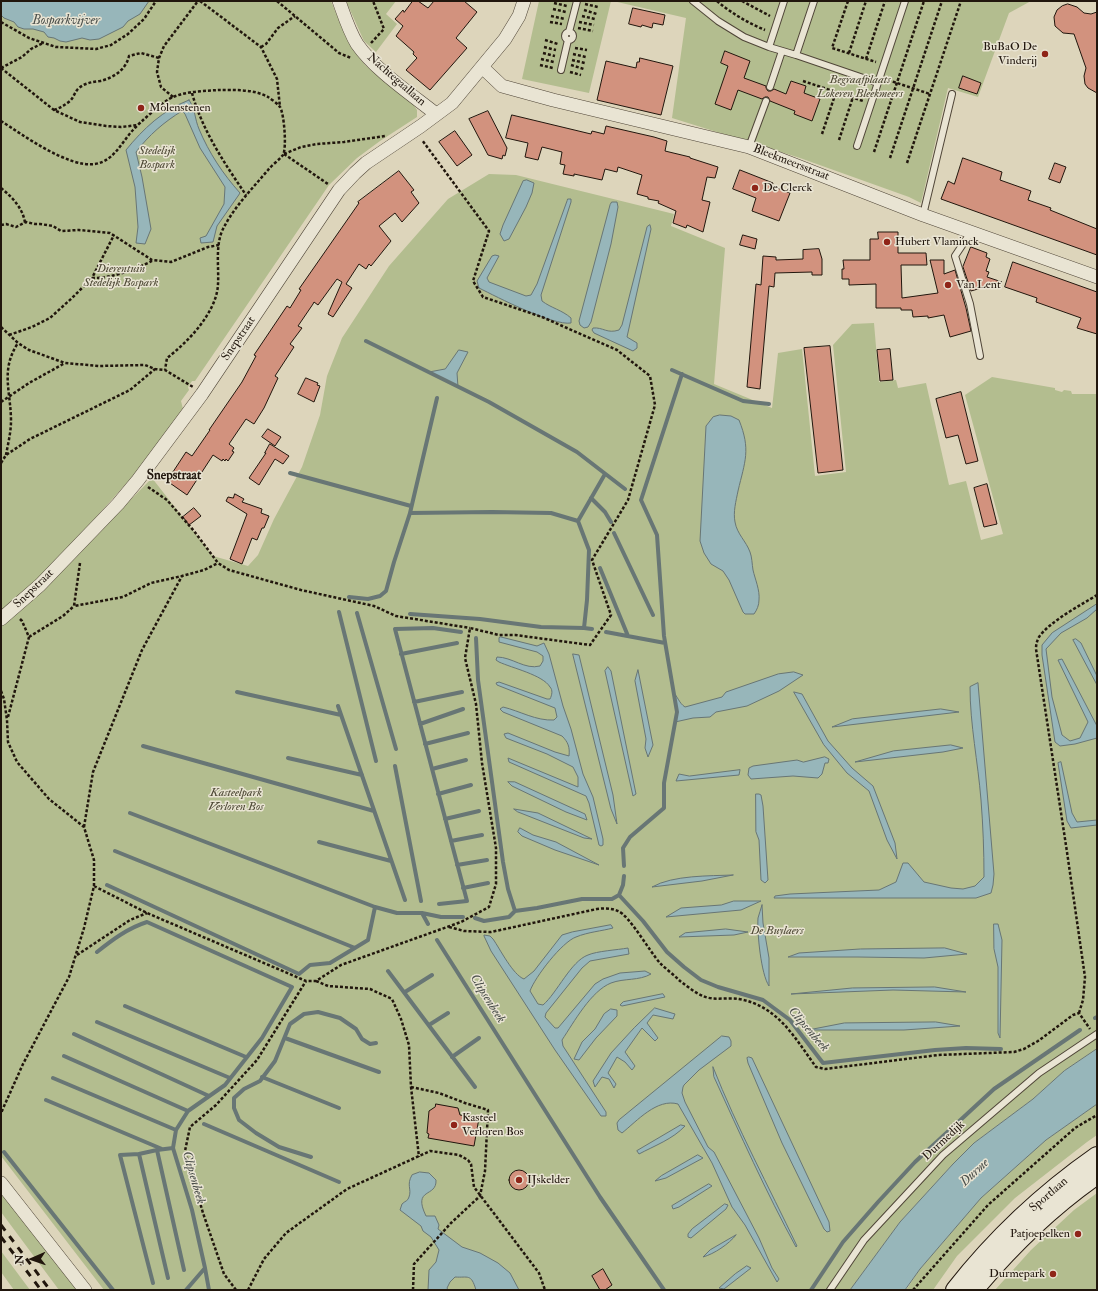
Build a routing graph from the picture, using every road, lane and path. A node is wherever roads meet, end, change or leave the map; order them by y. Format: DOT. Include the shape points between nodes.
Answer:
graph roads {
  1 [pos="156,1"];
  2 [pos="199,1"];
  3 [pos="277,1"];
  4 [pos="338,1"];
  5 [pos="373,1"];
  6 [pos="524,1"];
  7 [pos="577,1"];
  8 [pos="693,1"];
  9 [pos="717,1"];
  10 [pos="742,1"];
  11 [pos="784,1"];
  12 [pos="814,1"];
  13 [pos="848,1"];
  14 [pos="866,1"];
  15 [pos="885,1"];
  16 [pos="905,1"];
  17 [pos="924,1"];
  18 [pos="942,1"];
  19 [pos="961,1"];
  20 [pos="295,16"];
  21 [pos="778,20"];
  22 [pos="1,22"];
  23 [pos="773,34"];
  24 [pos="43,43"];
  25 [pos="260,47"];
  26 [pos="769,47"];
  27 [pos="782,51"];
  28 [pos="849,53"];
  29 [pos="367,55"];
  30 [pos="796,56"];
  31 [pos="159,58"];
  32 [pos="866,59"];
  33 [pos="884,65"];
  34 [pos="482,67"];
  35 [pos="1,68"];
  36 [pos="561,70"];
  37 [pos="879,80"];
  38 [pos="803,81"];
  39 [pos="896,83"];
  40 [pos="770,87"];
  41 [pos="913,88"];
  42 [pos="192,92"];
  43 [pos="836,92"];
  44 [pos="930,94"];
  45 [pos="952,94"];
  46 [pos="172,97"];
  47 [pos="853,97"];
  48 [pos="766,101"];
  49 [pos="871,104"];
  50 [pos="280,107"];
  51 [pos="54,110"];
  52 [pos="436,114"];
  53 [pos="1,121"];
  54 [pos="138,125"];
  55 [pos="414,130"];
  56 [pos="822,134"];
  57 [pos="839,140"];
  58 [pos="398,142"];
  59 [pos="857,146"];
  60 [pos="749,147"];
  61 [pos="874,152"];
  62 [pos="284,154"];
  63 [pos="890,158"];
  64 [pos="907,163"];
  65 [pos="1,188"];
  66 [pos="339,190"];
  67 [pos="246,195"];
  68 [pos="923,214"];
  69 [pos="25,223"];
  70 [pos="1,225"];
  71 [pos="971,232"];
  72 [pos="114,235"];
  73 [pos="219,245"];
  74 [pos="152,260"];
  75 [pos="1097,277"];
  76 [pos="92,278"];
  77 [pos="1,327"];
  78 [pos="9,335"];
  79 [pos="18,343"];
  80 [pos="980,356"];
  81 [pos="65,363"];
  82 [pos="155,369"];
  83 [pos="165,370"];
  84 [pos="202,394"];
  85 [pos="8,397"];
  86 [pos="1,402"];
  87 [pos="6,455"];
  88 [pos="1,464"];
  89 [pos="138,480"];
  90 [pos="83,540"];
  91 [pos="218,563"];
  92 [pos="182,576"];
  93 [pos="1097,595"];
  94 [pos="74,606"];
  95 [pos="12,610"];
  96 [pos="1,619"];
  97 [pos="470,628"];
  98 [pos="30,637"];
  99 [pos="1,691"];
  100 [pos="7,720"];
  101 [pos="84,827"];
  102 [pos="94,886"];
  103 [pos="147,913"];
  104 [pos="448,927"];
  105 [pos="76,955"];
  106 [pos="306,981"];
  107 [pos="316,981"];
  108 [pos="1079,1013"];
  109 [pos="1095,1035"];
  110 [pos="411,1087"];
  111 [pos="1,1113"];
  112 [pos="1097,1115"];
  113 [pos="1097,1156"];
  114 [pos="419,1157"];
  115 [pos="1097,1175"];
  116 [pos="1,1183"];
  117 [pos="480,1196"];
  118 [pos="85,1290"];
  119 [pos="236,1290"];
  120 [pos="248,1290"];
  121 [pos="413,1290"];
  122 [pos="545,1290"];
  123 [pos="830,1290"];
  124 [pos="913,1290"];
  125 [pos="955,1290"];
  126 [pos="974,1290"];
  1 -- 24 [label="path" via="144,19 111,45 96,49 56,47"];
  2 -- 25 [label="path"];
  2 -- 31 [label="path" via="164,46"];
  3 -- 20 [label="path"];
  4 -- 29 [label="street, Nachtegaallaan" via="357,42"];
  5 -- 29 [label="path" via="384,29"];
  6 -- 34 [label="street, Snepstraat" via="505,39"];
  7 -- 36 [label="lane" via="569,32 573,37 568,40"];
  8 -- 26 [label="lane" via="744,37"];
  9 -- 23 [label="path" via="751,24"];
  10 -- 21 [label="path"];
  11 -- 21 [label="lane"];
  12 -- 30 [label="lane"];
  13 -- 28 [label="path" via="832,48"];
  14 -- 28 [label="path"];
  15 -- 32 [label="path"];
  16 -- 33 [label="lane"];
  17 -- 39 [label="path"];
  18 -- 41 [label="path"];
  19 -- 44 [label="path"];
  20 -- 25 [label="path" via="278,28 266,44"];
  20 -- 29 [label="path" via="339,53 361,61"];
  21 -- 23 [label="lane"];
  22 -- 24 [label="path"];
  23 -- 26 [label="lane"];
  24 -- 35 [label="path"];
  25 -- 50 [label="path" via="277,79"];
  26 -- 27 [label="lane"];
  27 -- 30 [label="lane"];
  27 -- 40 [label="lane"];
  28 -- 32 [label="path"];
  29 -- 52 [label="street, Nachtegaallaan"];
  30 -- 37 [label="lane"];
  31 -- 46 [label="path" via="157,72 161,87"];
  31 -- 51 [label="path" via="141,54 130,56 128,63 118,73 79,88 70,100"];
  32 -- 33 [label="path"];
  33 -- 37 [label="lane"];
  34 -- 52 [label="street, Snepstraat" via="452,103"];
  34 -- 60 [label="street, Bleekmeersstraat" via="502,86"];
  35 -- 51 [label="path"];
  37 -- 39 [label="path"];
  37 -- 49 [label="lane"];
  38 -- 43 [label="path"];
  39 -- 41 [label="path"];
  39 -- 61 [label="path"];
  41 -- 44 [label="path"];
  41 -- 63 [label="path"];
  42 -- 46 [label="path"];
  42 -- 50 [label="path" via="255,92"];
  42 -- 67 [label="path" via="212,140"];
  43 -- 47 [label="path"];
  43 -- 56 [label="path"];
  44 -- 64 [label="path"];
  45 -- 68 [label="lane"];
  46 -- 54 [label="path"];
  47 -- 49 [label="path"];
  47 -- 57 [label="path"];
  48 -- 60 [label="lane"];
  49 -- 59 [label="lane"];
  50 -- 62 [label="path" via="285,126"];
  51 -- 54 [label="path" via="80,122 121,127"];
  52 -- 55 [label="street, Snepstraat"];
  53 -- 54 [label="path" via="56,154 74,162 94,164 110,158"];
  55 -- 58 [label="street, Snepstraat"];
  55 -- 97 [label="path" via="488,231 473,281 483,297 542,318 617,350 650,376 655,405 628,500 592,560 611,615 590,645 499,635"];
  58 -- 62 [label="path" via="383,135 301,147"];
  58 -- 66 [label="street, Snepstraat" via="366,163"];
  60 -- 68 [label="street, Bleekmeersstraat"];
  62 -- 66 [label="path"];
  62 -- 67 [label="path"];
  65 -- 69 [label="path" via="20,208"];
  66 -- 84 [label="street, Snepstraat"];
  67 -- 73 [label="path" via="223,228"];
  68 -- 71 [label="street, Bleekmeersstraat"];
  69 -- 70 [label="path" via="16,226"];
  69 -- 72 [label="path" via="53,226 61,231 110,232"];
  71 -- 75 [label="street, Bleekmeersstraat"];
  71 -- 80 [label="lane" via="956,256 970,304"];
  72 -- 74 [label="path"];
  72 -- 76 [label="path"];
  73 -- 74 [label="path" via="171,262"];
  73 -- 83 [label="path" via="218,286 214,303 205,319 179,349 167,358"];
  74 -- 76 [label="path" via="142,266 101,279"];
  76 -- 78 [label="path" via="50,318"];
  77 -- 78 [label="path"];
  78 -- 79 [label="path"];
  79 -- 81 [label="path" via="43,356"];
  79 -- 85 [label="path" via="9,359 6,378"];
  81 -- 82 [label="path" via="99,366 145,365"];
  81 -- 85 [label="path"];
  82 -- 83 [label="path"];
  82 -- 87 [label="path" via="130,390 30,439"];
  83 -- 84 [label="path"];
  84 -- 89 [label="street, Snepstraat"];
  85 -- 86 [label="path"];
  85 -- 87 [label="path" via="11,420"];
  87 -- 88 [label="path"];
  89 -- 90 [label="street, Snepstraat"];
  89 -- 91 [label="path" via="167,500"];
  90 -- 94 [label="path"];
  90 -- 95 [label="street, Snepstraat"];
  91 -- 92 [label="path"];
  91 -- 97 [label="path" via="229,570 301,590 374,606 396,616"];
  92 -- 94 [label="path" via="151,583 123,597"];
  92 -- 101 [label="path" via="142,650 93,772"];
  93 -- 108 [label="path" via="1047,629 1040,636 1036,649 1085,977"];
  94 -- 98 [label="path"];
  95 -- 96 [label="street, Snepstraat"];
  95 -- 98 [label="path" via="22,621"];
  97 -- 104 [label="path" via="466,658 476,704 482,763 496,848 496,884 489,908"];
  98 -- 100 [label="path"];
  99 -- 100 [label="path"];
  100 -- 101 [label="path" via="8,742 17,762 49,799"];
  101 -- 102 [label="path" via="94,860"];
  102 -- 103 [label="path"];
  102 -- 105 [label="path"];
  103 -- 105 [label="path" via="130,920"];
  103 -- 106 [label="path"];
  104 -- 107 [label="path" via="341,965"];
  104 -- 108 [label="path" via="464,931 491,932 597,909 619,911 661,964 690,988 704,997 739,999 759,1005 786,1025 816,1067 825,1069 938,1055 1014,1052 1024,1049"];
  105 -- 111 [label="path" via="69,977 23,1064"];
  106 -- 107 [label="path"];
  106 -- 119 [label="path" via="257,1060 216,1105 190,1127 185,1152 224,1274"];
  107 -- 110 [label="path" via="328,986 370,989 392,999 409,1045"];
  108 -- 109 [label="path"];
  109 -- 123 [label="lane, Durmedijk" via="1039,1073 943,1155 864,1240"];
  110 -- 114 [label="path"];
  110 -- 117 [label="path" via="439,1093 488,1110 485,1171"];
  112 -- 124 [label="path" via="1075,1128 988,1205"];
  113 -- 125 [label="main road, Sportlaan" via="1055,1188 1014,1225"];
  114 -- 117 [label="path" via="430,1151 463,1157 471,1164 474,1187"];
  114 -- 120 [label="path" via="347,1189 286,1233 264,1259"];
  115 -- 126 [label="main road, Sportlaan" via="1024,1236"];
  116 -- 118 [label="street"];
  117 -- 121 [label="path" via="414,1264"];
  117 -- 122 [label="path" via="539,1273"];
}
